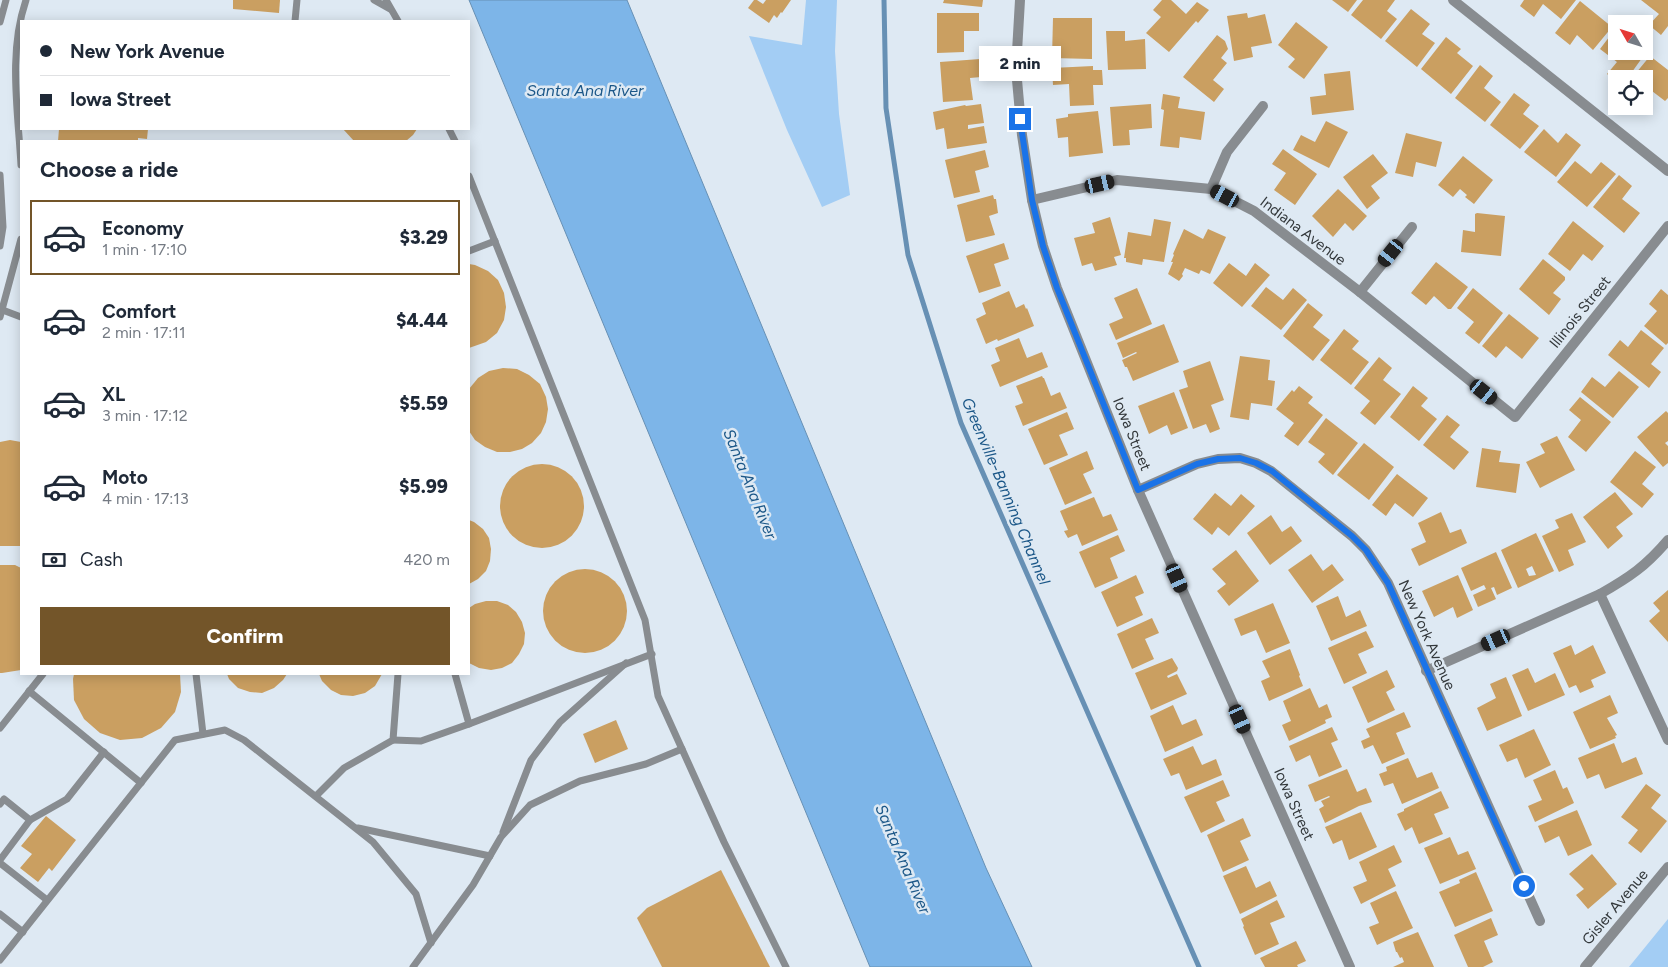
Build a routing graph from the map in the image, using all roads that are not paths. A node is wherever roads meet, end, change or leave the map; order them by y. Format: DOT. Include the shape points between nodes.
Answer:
graph roads {
  1 [pos="6,0"];
  2 [pos="26,0"];
  3 [pos="297,0"];
  4 [pos="374,0"];
  5 [pos="386,0"];
  6 [pos="1020,0"];
  7 [pos="1453,0"];
  8 [pos="390,9"];
  9 [pos="21,20"];
  10 [pos="295,20"];
  11 [pos="397,20"];
  12 [pos="0,22"];
  13 [pos="20,24"];
  14 [pos="1263,106"];
  15 [pos="20,151"];
  16 [pos="1668,171"];
  17 [pos="0,174"];
  18 [pos="470,178"];
  19 [pos="1211,189"];
  20 [pos="1,193"];
  21 [pos="1032,200"];
  22 [pos="1668,226"];
  23 [pos="1412,227"];
  24 [pos="495,241"];
  25 [pos="20,243"];
  26 [pos="0,246"];
  27 [pos="470,251"];
  28 [pos="1360,292"];
  29 [pos="1,312"];
  30 [pos="20,317"];
  31 [pos="1515,417"];
  32 [pos="1138,490"];
  33 [pos="1668,540"];
  34 [pos="1600,594"];
  35 [pos="652,654"];
  36 [pos="626,663"];
  37 [pos="1426,671"];
  38 [pos="43,675"];
  39 [pos="196,675"];
  40 [pos="398,675"];
  41 [pos="455,675"];
  42 [pos="29,691"];
  43 [pos="469,724"];
  44 [pos="0,728"];
  45 [pos="203,734"];
  46 [pos="393,740"];
  47 [pos="1668,740"];
  48 [pos="682,749"];
  49 [pos="104,752"];
  50 [pos="142,783"];
  51 [pos="316,796"];
  52 [pos="0,804"];
  53 [pos="30,820"];
  54 [pos="355,827"];
  55 [pos="501,837"];
  56 [pos="490,856"];
  57 [pos="0,862"];
  58 [pos="1668,867"];
  59 [pos="47,900"];
  60 [pos="0,914"];
  61 [pos="1540,921"];
  62 [pos="22,932"];
  63 [pos="431,943"];
  64 [pos="0,960"];
  65 [pos="413,967"];
  66 [pos="786,967"];
  67 [pos="1350,967"];
  68 [pos="1585,967"];
  1 -- 12 [label="lane"];
  2 -- 9 [label="lane"];
  3 -- 10 [label="lane"];
  4 -- 8 [label="lane"];
  5 -- 8 [label="lane"];
  6 -- 21 [label="street, Iowa Street" via="1016,69"];
  7 -- 16 [label="street"];
  8 -- 11 [label="lane"];
  13 -- 15 [label="lane" via="15,81"];
  14 -- 19 [label="street" via="1227,152"];
  17 -- 20 [label="lane"];
  18 -- 24 [label="lane"];
  19 -- 21 [label="street, Indiana Avenue" via="1117,180"];
  19 -- 28 [label="street, Indiana Avenue" via="1254,211"];
  20 -- 26 [label="lane" via="3,227"];
  21 -- 32 [label="street, Iowa Street" via="1057,288"];
  22 -- 31 [label="street, Illinois Street"];
  23 -- 28 [label="street"];
  24 -- 27 [label="lane"];
  24 -- 35 [label="lane" via="645,620"];
  25 -- 29 [label="lane"];
  28 -- 31 [label="street, Indiana Avenue"];
  29 -- 30 [label="lane"];
  32 -- 37 [label="street, New York Avenue" via="1197,464 1218,459 1240,458 1272,471 1338,523 1366,550 1388,583"];
  32 -- 67 [label="street, Iowa Street"];
  33 -- 34 [label="street" via="1640,569"];
  34 -- 37 [label="street"];
  34 -- 47 [label="street"];
  35 -- 36 [label="lane"];
  35 -- 48 [label="lane" via="658,696"];
  36 -- 43 [label="lane"];
  36 -- 55 [label="lane" via="560,722 531,760"];
  37 -- 61 [label="street, New York Avenue"];
  38 -- 42 [label="lane"];
  39 -- 45 [label="lane"];
  40 -- 46 [label="lane"];
  41 -- 43 [label="lane"];
  42 -- 44 [label="lane"];
  42 -- 49 [label="lane"];
  43 -- 46 [label="lane" via="421,742"];
  45 -- 50 [label="lane" via="175,740"];
  45 -- 51 [label="lane" via="224,730 244,740"];
  46 -- 51 [label="lane" via="344,768"];
  48 -- 55 [label="lane" via="646,764 580,781 530,805"];
  48 -- 66 [label="lane"];
  49 -- 50 [label="lane"];
  49 -- 53 [label="lane" via="67,799"];
  50 -- 59 [label="lane"];
  51 -- 54 [label="lane"];
  52 -- 53 [label="lane" via="4,799"];
  53 -- 57 [label="lane"];
  54 -- 56 [label="lane"];
  54 -- 63 [label="lane" via="373,842 416,894"];
  55 -- 56 [label="lane"];
  56 -- 63 [label="lane"];
  57 -- 59 [label="lane"];
  58 -- 68 [label="street, Gisler Avenue"];
  59 -- 62 [label="lane"];
  60 -- 62 [label="lane"];
  62 -- 64 [label="lane"];
  63 -- 65 [label="lane"];
}
